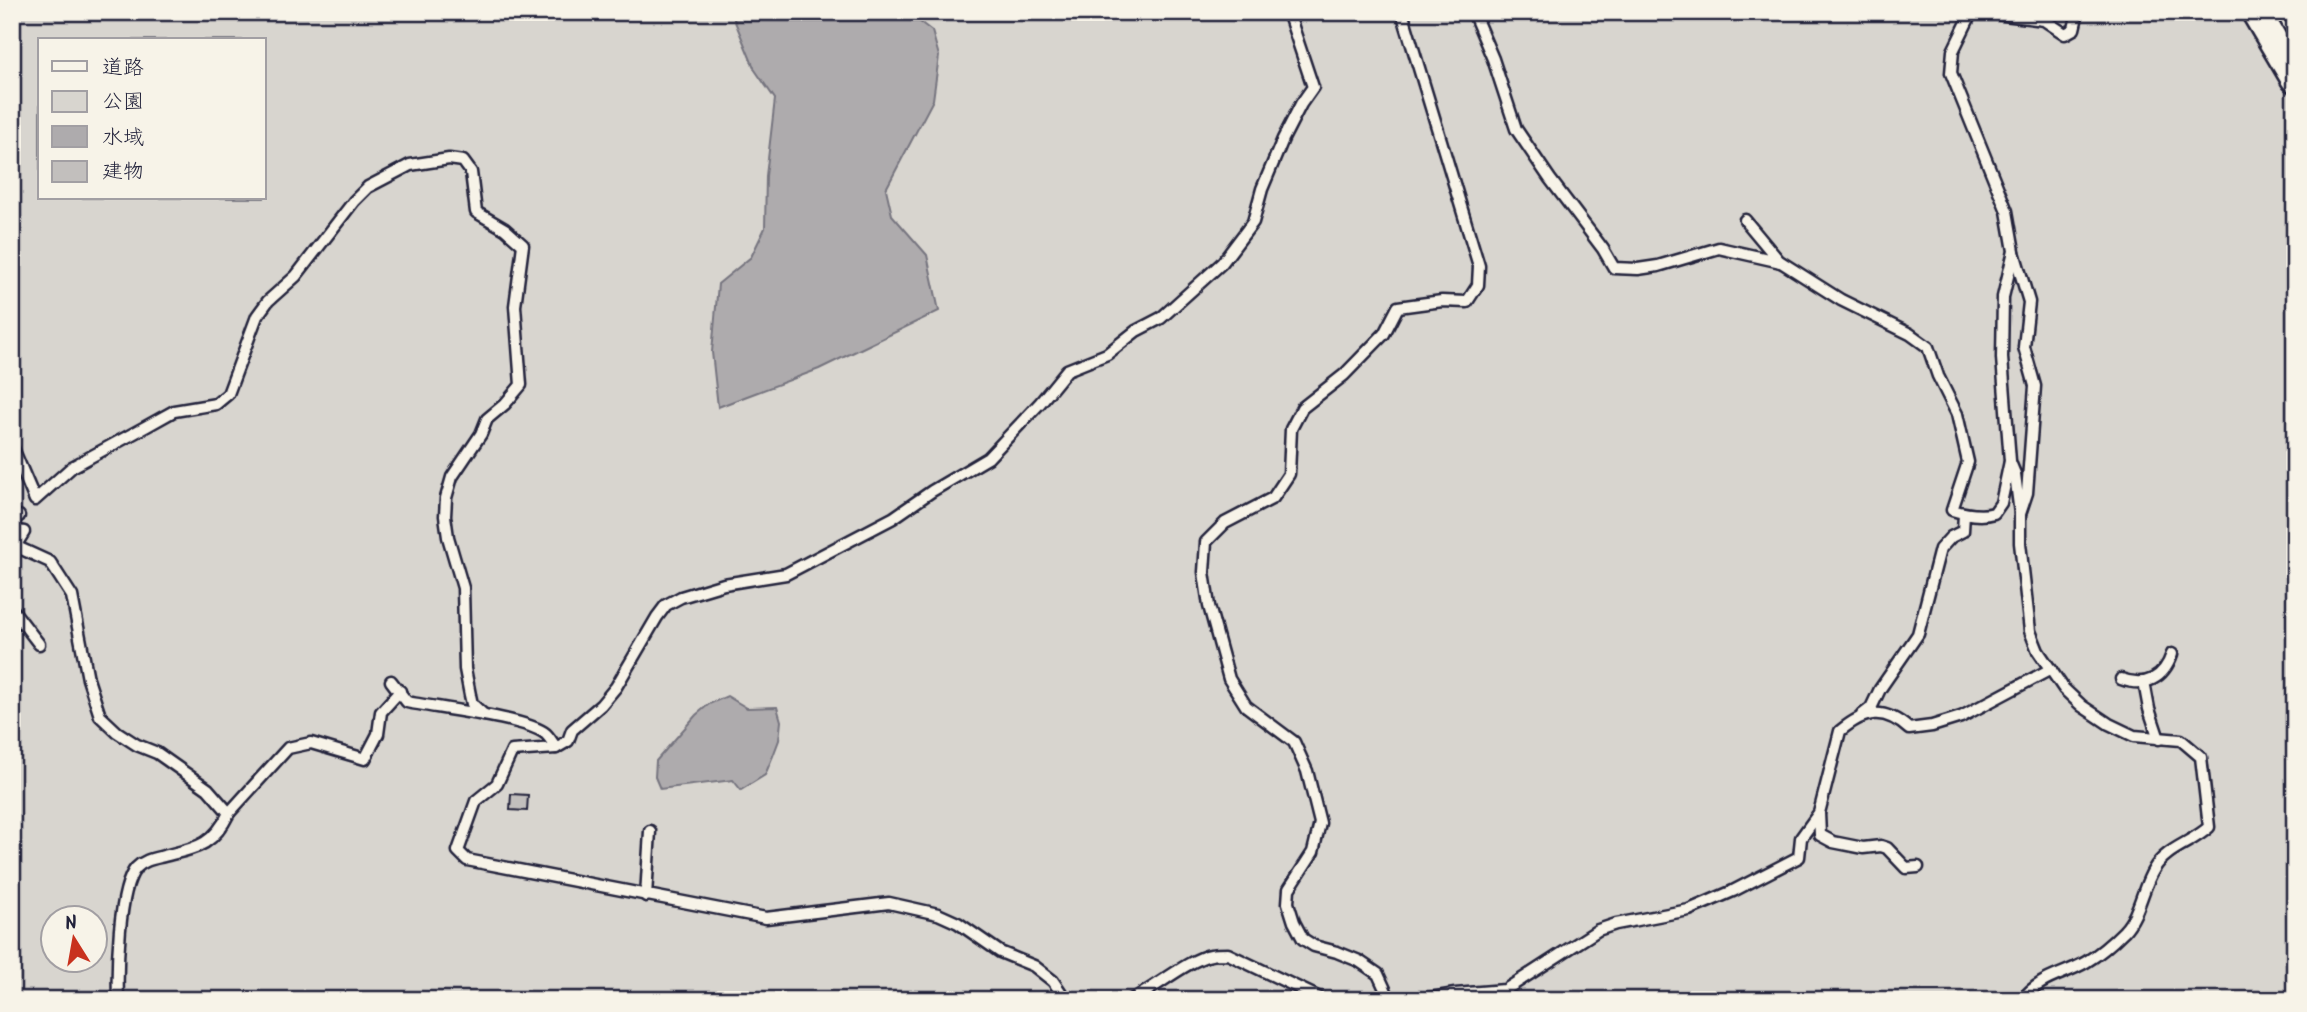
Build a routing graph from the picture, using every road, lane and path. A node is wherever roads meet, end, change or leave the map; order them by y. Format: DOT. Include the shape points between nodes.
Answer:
graph roads {
  1 [pos="1288,12"];
  2 [pos="1402,12"];
  3 [pos="1473,12"];
  4 [pos="2078,12"];
  5 [pos="2256,12"];
  6 [pos="2295,78"];
  7 [pos="1745,220"];
  8 [pos="2014,251"];
  9 [pos="1781,262"];
  10 [pos="12,446"];
  11 [pos="2010,461"];
  12 [pos="1964,514"];
  13 [pos="2020,514"];
  14 [pos="12,530"];
  15 [pos="14,548"];
  16 [pos="12,609"];
  17 [pos="39,644"];
  18 [pos="2172,654"];
  19 [pos="2050,669"];
  20 [pos="2121,679"];
  21 [pos="391,681"];
  22 [pos="2144,682"];
  23 [pos="400,691"];
  24 [pos="484,715"];
  25 [pos="1861,715"];
  26 [pos="2159,739"];
  27 [pos="556,748"];
  28 [pos="229,813"];
  29 [pos="1819,813"];
  30 [pos="649,831"];
  31 [pos="1919,867"];
  32 [pos="646,896"];
  33 [pos="118,1000"];
  34 [pos="1066,1000"];
  35 [pos="1131,1000"];
  36 [pos="1324,1000"];
  37 [pos="1402,1000"];
  38 [pos="1420,1000"];
  39 [pos="2022,1000"];
  1 -- 27 [label="lane" via="1313,87 1283,139 1253,222 1222,263 1161,318 1107,354 1067,370 988,458 892,518 786,574 724,584 666,605 616,687 572,730 568,741"];
  2 -- 37 [label="lane" via="1479,266 1478,285 1467,302 1398,307 1384,334 1344,375 1302,408 1291,429 1289,474 1273,498 1225,523 1206,542 1204,572 1229,678 1246,706 1294,741 1307,771 1320,823 1313,852 1289,890 1294,922 1304,939 1359,961 1378,974 1389,998"];
  3 -- 9 [label="lane" via="1516,129 1614,268 1658,266 1718,248"];
  4 -- 8 [label="lane" via="2074,29 2065,34 2044,20 1971,14 1953,51 1951,74 2007,211"];
  5 -- 6 [label="street"];
  7 -- 9 [label="lane"];
  8 -- 11 [label="lane" via="2003,297 2002,358"];
  8 -- 13 [label="lane" via="2029,302 2025,347 2035,386 2027,493"];
  9 -- 12 [label="lane" via="1928,347 1958,414 1968,462 1952,510"];
  10 -- 24 [label="lane" via="34,500 72,467 174,411 215,404 228,394 257,316 368,187 410,165 463,161 471,172 476,212 523,245 514,306 521,385 487,419 452,477 446,498 445,516 463,588 470,695 472,704"];
  11 -- 12 [label="lane" via="2001,503 1994,513"];
  11 -- 13 [label="lane"];
  12 -- 25 [label="lane" via="1963,531 1940,549 1918,635 1871,708"];
  13 -- 19 [label="lane" via="2030,631"];
  14 -- 15 [label="lane" via="24,532"];
  15 -- 28 [label="lane" via="50,562 72,596 100,716 117,732 208,789"];
  16 -- 17 [label="lane"];
  18 -- 22 [label="lane" via="2168,666"];
  19 -- 25 [label="lane" via="1961,717 1932,726 1909,729 1895,717"];
  19 -- 26 [label="lane" via="2082,706 2109,724 2134,736"];
  20 -- 22 [label="lane"];
  21 -- 23 [label="lane"];
  22 -- 26 [label="lane"];
  23 -- 24 [label="lane" via="407,702"];
  23 -- 28 [label="lane" via="381,712 378,734 365,759 311,743 288,748"];
  24 -- 27 [label="lane" via="535,728"];
  25 -- 29 [label="lane" via="1840,731"];
  26 -- 39 [label="lane" via="2182,740 2201,757 2209,827 2164,855 2125,930 2086,962 2044,979"];
  27 -- 32 [label="lane" via="512,751 497,784 476,801 458,850 467,860"];
  28 -- 33 [label="lane" via="222,828 198,848 143,862 134,870 121,925"];
  29 -- 31 [label="lane" via="1820,835 1863,848 1881,846 1906,868"];
  29 -- 38 [label="lane" via="1801,838 1799,857 1733,891 1689,910 1598,930 1505,990"];
  30 -- 32 [label="lane"];
  32 -- 34 [label="lane" via="766,918 890,903 938,914 1000,952 1034,966 1053,981"];
  35 -- 36 [label="lane" via="1195,961 1228,954"];
}
